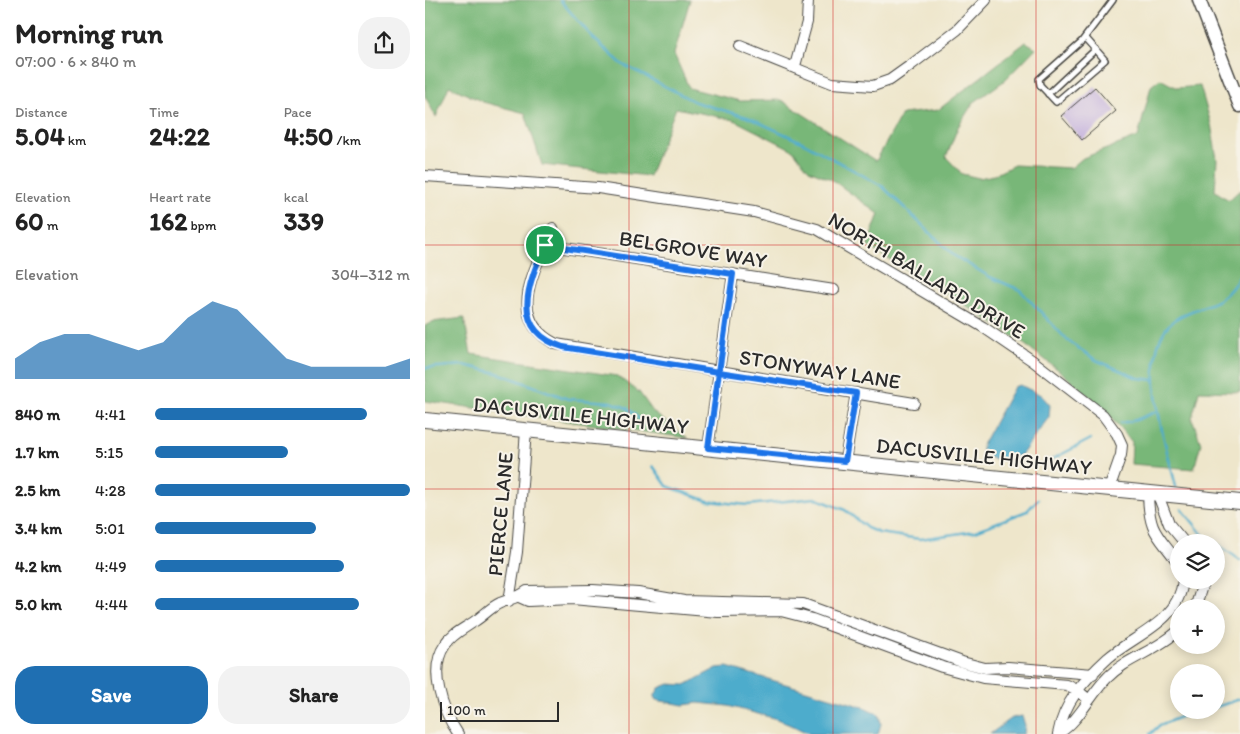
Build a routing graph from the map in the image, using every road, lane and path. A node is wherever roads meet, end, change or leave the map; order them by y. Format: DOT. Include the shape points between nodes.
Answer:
graph roads {
  1 [pos="808,0"];
  2 [pos="986,0"];
  3 [pos="1113,0"];
  4 [pos="1199,0"];
  5 [pos="1085,37"];
  6 [pos="741,46"];
  7 [pos="1096,49"];
  8 [pos="795,66"];
  9 [pos="1048,94"];
  10 [pos="1240,106"];
  11 [pos="425,176"];
  12 [pos="553,228"];
  13 [pos="545,245"];
  14 [pos="733,274"];
  15 [pos="834,290"];
  16 [pos="719,372"];
  17 [pos="856,393"];
  18 [pos="914,403"];
  19 [pos="425,420"];
  20 [pos="526,430"];
  21 [pos="708,448"];
  22 [pos="845,461"];
  23 [pos="1109,489"];
  24 [pos="1153,494"];
  25 [pos="1240,502"];
  26 [pos="1177,534"];
  27 [pos="1170,553"];
  28 [pos="1179,589"];
  29 [pos="637,593"];
  30 [pos="593,595"];
  31 [pos="514,599"];
  32 [pos="729,601"];
  33 [pos="637,605"];
  34 [pos="760,607"];
  35 [pos="819,610"];
  36 [pos="729,612"];
  37 [pos="815,620"];
  38 [pos="861,624"];
  39 [pos="855,636"];
  40 [pos="1170,638"];
  41 [pos="943,655"];
  42 [pos="937,666"];
  43 [pos="984,673"];
  44 [pos="1093,674"];
  45 [pos="1077,690"];
  46 [pos="1088,699"];
  47 [pos="458,734"];
  48 [pos="1059,734"];
  1 -- 8 [label="street" via="807,22"];
  2 -- 8 [label="street" via="957,30 890,80 873,86 832,83"];
  3 -- 5 [label="lane"];
  4 -- 10 [label="street"];
  5 -- 7 [label="lane"];
  5 -- 9 [label="lane" via="1039,79 1039,85"];
  6 -- 8 [label="street"];
  7 -- 9 [label="lane"];
  7 -- 9 [label="lane" via="1105,60 1059,101"];
  11 -- 23 [label="street, NORTH BALLARD DRIVE" via="598,188 753,212 817,230 983,327 1103,415 1122,445"];
  12 -- 13 [label="street, STONYWAY LANE"];
  13 -- 14 [label="street, BELGROVE WAY"];
  13 -- 16 [label="street, STONYWAY LANE" via="529,282 527,304 531,322 548,341 563,347"];
  14 -- 15 [label="street, BELGROVE WAY"];
  14 -- 16 [label="street"];
  16 -- 17 [label="street, STONYWAY LANE"];
  16 -- 21 [label="street"];
  17 -- 18 [label="street, STONYWAY LANE"];
  17 -- 22 [label="street"];
  19 -- 20 [label="main road, DACUSVILLE HIGHWAY"];
  20 -- 21 [label="main road, DACUSVILLE HIGHWAY"];
  20 -- 31 [label="street, PIERCE LANE"];
  21 -- 22 [label="main road, DACUSVILLE HIGHWAY"];
  22 -- 23 [label="main road, DACUSVILLE HIGHWAY"];
  23 -- 24 [label="main road, DACUSVILLE HIGHWAY"];
  24 -- 25 [label="main road, DACUSVILLE HIGHWAY"];
  24 -- 26 [label="street"];
  24 -- 27 [label="street" via="1148,517 1155,535"];
  28 -- 44 [label="street" via="1170,613 1109,658"];
  29 -- 30 [label="street"];
  29 -- 32 [label="street" via="683,601"];
  29 -- 33 [label="street"];
  30 -- 31 [label="street" via="527,591"];
  30 -- 33 [label="street"];
  31 -- 47 [label="street" via="499,604 457,632 437,661 440,695 450,723"];
  32 -- 34 [label="street"];
  32 -- 36 [label="street"];
  33 -- 36 [label="street"];
  34 -- 35 [label="street" via="803,604"];
  34 -- 36 [label="street"];
  34 -- 37 [label="street"];
  35 -- 37 [label="street"];
  35 -- 38 [label="street"];
  37 -- 39 [label="street"];
  38 -- 39 [label="street"];
  38 -- 41 [label="street"];
  39 -- 42 [label="street"];
  40 -- 46 [label="street" via="1109,676"];
  41 -- 42 [label="street"];
  41 -- 43 [label="street"];
  42 -- 43 [label="street"];
  43 -- 44 [label="street" via="1008,667"];
  43 -- 45 [label="street" via="1067,685"];
  44 -- 45 [label="street"];
  45 -- 46 [label="street"];
  45 -- 48 [label="street" via="1060,721"];
  46 -- 48 [label="street" via="1070,726"];
}
